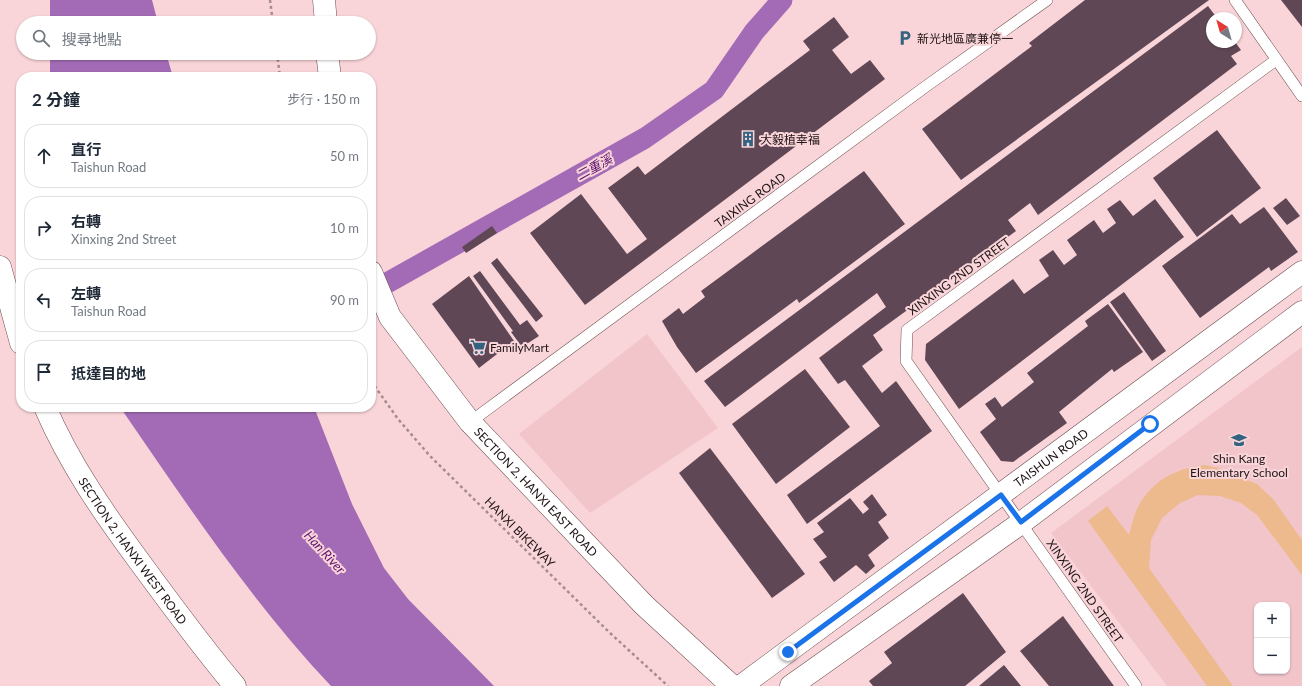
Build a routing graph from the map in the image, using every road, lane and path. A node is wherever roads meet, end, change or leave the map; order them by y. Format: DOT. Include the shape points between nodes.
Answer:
graph roads {
  1 [pos="270,0"];
  2 [pos="324,0"];
  3 [pos="1047,0"];
  4 [pos="1235,0"];
  5 [pos="272,16"];
  6 [pos="325,16"];
  7 [pos="278,60"];
  8 [pos="328,60"];
  9 [pos="1276,60"];
  10 [pos="279,72"];
  11 [pos="329,72"];
  12 [pos="1302,96"];
  13 [pos="0,267"];
  14 [pos="1302,272"];
  15 [pos="376,284"];
  16 [pos="1302,312"];
  17 [pos="16,325"];
  18 [pos="376,388"];
  19 [pos="47,412"];
  20 [pos="470,422"];
  21 [pos="1001,495"];
  22 [pos="1021,522"];
  23 [pos="235,686"];
  24 [pos="668,686"];
  25 [pos="732,686"];
  26 [pos="741,686"];
  27 [pos="792,686"];
  28 [pos="1136,686"];
  1 -- 5 [label="path"];
  2 -- 6 [label="street"];
  3 -- 20 [label="lane, TAIXING ROAD" via="924,87"];
  4 -- 9 [label="lane"];
  7 -- 10 [label="path"];
  8 -- 11 [label="street"];
  9 -- 12 [label="lane"];
  9 -- 21 [label="lane, XINXING 2ND STREET" via="907,330 906,361"];
  13 -- 17 [label="street"];
  14 -- 21 [label="street, TAISHUN ROAD"];
  15 -- 20 [label="street, SECTION 2, HANXI EAST ROAD" via="390,317"];
  16 -- 22 [label="street"];
  18 -- 24 [label="path, HANXI BIKEWAY" via="398,419 430,456 605,628"];
  19 -- 23 [label="street, SECTION 2, HANXI WEST ROAD" via="83,482 111,524"];
  20 -- 25 [label="street, SECTION 2, HANXI EAST ROAD" via="644,605"];
  21 -- 22 [label="lane, XINXING 2ND STREET"];
  21 -- 26 [label="street, TAISHUN ROAD"];
  22 -- 27 [label="street"];
  22 -- 28 [label="lane, XINXING 2ND STREET"];
}
